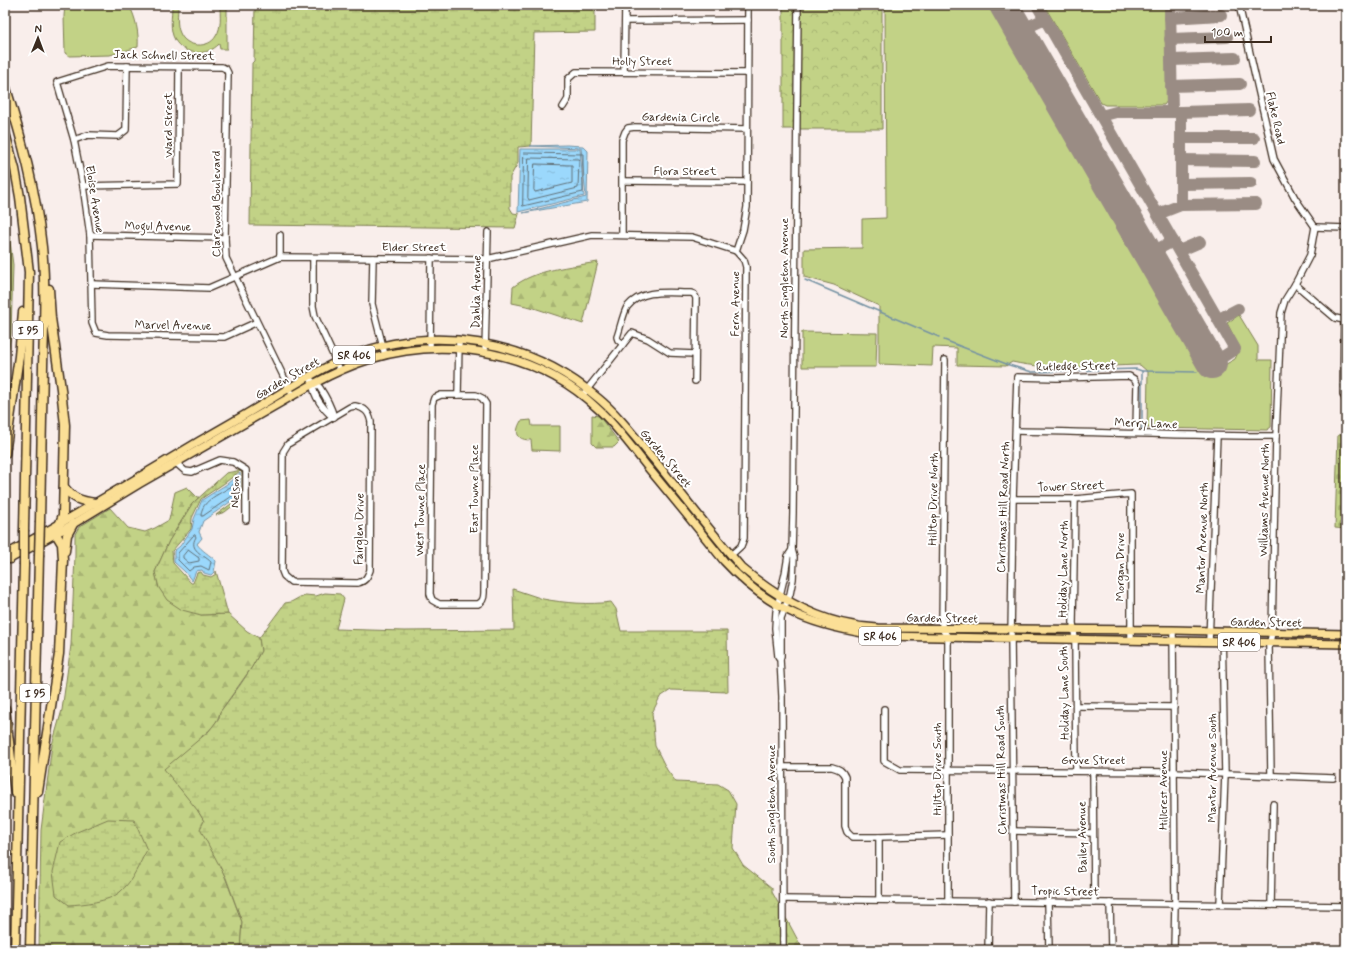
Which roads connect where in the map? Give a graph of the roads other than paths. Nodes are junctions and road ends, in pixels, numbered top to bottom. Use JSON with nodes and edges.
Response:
{"nodes":[{"id":1,"x":625,"y":5,"type":"edge"},
{"id":2,"x":748,"y":5,"type":"edge"},
{"id":3,"x":798,"y":5,"type":"edge"},
{"id":4,"x":1239,"y":5,"type":"edge"},
{"id":5,"x":748,"y":20,"type":"junction"},
{"id":6,"x":625,"y":21,"type":"junction"},
{"id":7,"x":127,"y":66,"type":"junction"},
{"id":8,"x":179,"y":67,"type":"junction"},
{"id":9,"x":226,"y":69,"type":"joint"},
{"id":10,"x":624,"y":72,"type":"junction"},
{"id":11,"x":747,"y":73,"type":"junction"},
{"id":12,"x":57,"y":82,"type":"joint"},
{"id":13,"x":5,"y":85,"type":"edge"},
{"id":14,"x":563,"y":107,"type":"dead end"},
{"id":15,"x":746,"y":129,"type":"junction"},
{"id":16,"x":5,"y":132,"type":"edge"},
{"id":17,"x":74,"y":140,"type":"junction"},
{"id":18,"x":623,"y":182,"type":"junction"},
{"id":19,"x":747,"y":182,"type":"junction"},
{"id":20,"x":83,"y":186,"type":"junction"},
{"id":21,"x":1315,"y":227,"type":"junction"},
{"id":22,"x":1346,"y":228,"type":"edge"},
{"id":23,"x":488,"y":232,"type":"dead end"},
{"id":24,"x":90,"y":235,"type":"junction"},
{"id":25,"x":280,"y":235,"type":"dead end"},
{"id":26,"x":622,"y":235,"type":"junction"},
{"id":27,"x":225,"y":238,"type":"junction"},
{"id":28,"x":736,"y":251,"type":"junction"},
{"id":29,"x":280,"y":257,"type":"junction"},
{"id":30,"x":314,"y":258,"type":"junction"},
{"id":31,"x":372,"y":258,"type":"junction"},
{"id":32,"x":431,"y":258,"type":"junction"},
{"id":33,"x":487,"y":259,"type":"junction"},
{"id":34,"x":43,"y":266,"type":"junction"},
{"id":35,"x":29,"y":272,"type":"junction"},
{"id":36,"x":235,"y":277,"type":"junction"},
{"id":37,"x":92,"y":284,"type":"junction"},
{"id":38,"x":1295,"y":284,"type":"junction"},
{"id":39,"x":1345,"y":320,"type":"edge"},
{"id":40,"x":257,"y":322,"type":"junction"},
{"id":41,"x":92,"y":323,"type":"joint"},
{"id":42,"x":430,"y":340,"type":"junction"},
{"id":43,"x":459,"y":340,"type":"junction"},
{"id":44,"x":485,"y":344,"type":"junction"},
{"id":45,"x":623,"y":344,"type":"junction"},
{"id":46,"x":382,"y":347,"type":"junction"},
{"id":47,"x":458,"y":348,"type":"junction"},
{"id":48,"x":430,"y":349,"type":"junction"},
{"id":49,"x":485,"y":352,"type":"junction"},
{"id":50,"x":695,"y":354,"type":"junction"},
{"id":51,"x":385,"y":355,"type":"junction"},
{"id":52,"x":945,"y":360,"type":"dead end"},
{"id":53,"x":336,"y":363,"type":"junction"},
{"id":54,"x":340,"y":370,"type":"junction"},
{"id":55,"x":309,"y":376,"type":"junction"},
{"id":56,"x":1017,"y":377,"type":"joint"},
{"id":57,"x":695,"y":381,"type":"dead end"},
{"id":58,"x":313,"y":384,"type":"junction"},
{"id":59,"x":289,"y":388,"type":"junction"},
{"id":60,"x":584,"y":393,"type":"junction"},
{"id":61,"x":458,"y":395,"type":"junction"},
{"id":62,"x":293,"y":396,"type":"junction"},
{"id":63,"x":1346,"y":401,"type":"edge"},
{"id":64,"x":334,"y":417,"type":"junction"},
{"id":65,"x":1016,"y":431,"type":"junction"},
{"id":66,"x":1136,"y":433,"type":"junction"},
{"id":67,"x":1216,"y":436,"type":"junction"},
{"id":68,"x":1276,"y":436,"type":"junction"},
{"id":69,"x":5,"y":454,"type":"edge"},
{"id":70,"x":176,"y":463,"type":"junction"},
{"id":71,"x":151,"y":474,"type":"junction"},
{"id":72,"x":659,"y":481,"type":"junction"},
{"id":73,"x":64,"y":487,"type":"junction"},
{"id":74,"x":680,"y":492,"type":"junction"},
{"id":75,"x":1131,"y":494,"type":"joint"},
{"id":76,"x":672,"y":497,"type":"junction"},
{"id":77,"x":1013,"y":499,"type":"junction"},
{"id":78,"x":1075,"y":499,"type":"junction"},
{"id":79,"x":96,"y":502,"type":"junction"},
{"id":80,"x":694,"y":509,"type":"junction"},
{"id":81,"x":246,"y":520,"type":"dead end"},
{"id":82,"x":61,"y":523,"type":"junction"},
{"id":83,"x":74,"y":524,"type":"junction"},
{"id":84,"x":47,"y":531,"type":"junction"},
{"id":85,"x":56,"y":534,"type":"junction"},
{"id":86,"x":792,"y":550,"type":"junction"},
{"id":87,"x":731,"y":555,"type":"junction"},
{"id":88,"x":6,"y":557,"type":"edge"},
{"id":89,"x":63,"y":560,"type":"junction"},
{"id":90,"x":779,"y":596,"type":"junction"},
{"id":91,"x":787,"y":600,"type":"junction"},
{"id":92,"x":478,"y":604,"type":"joint"},
{"id":93,"x":780,"y":607,"type":"junction"},
{"id":94,"x":942,"y":629,"type":"junction"},
{"id":95,"x":1011,"y":629,"type":"junction"},
{"id":96,"x":1074,"y":629,"type":"junction"},
{"id":97,"x":1131,"y":630,"type":"junction"},
{"id":98,"x":1173,"y":630,"type":"junction"},
{"id":99,"x":1210,"y":632,"type":"junction"},
{"id":100,"x":1222,"y":632,"type":"junction"},
{"id":101,"x":1272,"y":633,"type":"junction"},
{"id":102,"x":1313,"y":633,"type":"junction"},
{"id":103,"x":1346,"y":634,"type":"edge"},
{"id":104,"x":948,"y":637,"type":"junction"},
{"id":105,"x":1011,"y":638,"type":"junction"},
{"id":106,"x":1075,"y":639,"type":"junction"},
{"id":107,"x":1131,"y":640,"type":"junction"},
{"id":108,"x":1173,"y":641,"type":"junction"},
{"id":109,"x":1209,"y":641,"type":"junction"},
{"id":110,"x":1222,"y":642,"type":"junction"},
{"id":111,"x":1269,"y":642,"type":"junction"},
{"id":112,"x":1317,"y":644,"type":"junction"},
{"id":113,"x":1346,"y":644,"type":"edge"},
{"id":114,"x":1076,"y":706,"type":"junction"},
{"id":115,"x":1174,"y":707,"type":"junction"},
{"id":116,"x":5,"y":708,"type":"edge"},
{"id":117,"x":884,"y":709,"type":"dead end"},
{"id":118,"x":782,"y":767,"type":"junction"},
{"id":119,"x":948,"y":771,"type":"junction"},
{"id":120,"x":1012,"y":771,"type":"junction"},
{"id":121,"x":1093,"y":771,"type":"junction"},
{"id":122,"x":1076,"y":772,"type":"junction"},
{"id":123,"x":1174,"y":772,"type":"junction"},
{"id":124,"x":1225,"y":774,"type":"junction"},
{"id":125,"x":1271,"y":775,"type":"junction"},
{"id":126,"x":1333,"y":778,"type":"dead end"},
{"id":127,"x":1273,"y":804,"type":"dead end"},
{"id":128,"x":18,"y":811,"type":"junction"},
{"id":129,"x":32,"y":830,"type":"junction"},
{"id":130,"x":1013,"y":831,"type":"junction"},
{"id":131,"x":1093,"y":833,"type":"junction"},
{"id":132,"x":948,"y":835,"type":"junction"},
{"id":133,"x":879,"y":837,"type":"junction"},
{"id":134,"x":783,"y":899,"type":"junction"},
{"id":135,"x":880,"y":899,"type":"junction"},
{"id":136,"x":948,"y":901,"type":"junction"},
{"id":137,"x":989,"y":901,"type":"junction"},
{"id":138,"x":1014,"y":902,"type":"junction"},
{"id":139,"x":1048,"y":902,"type":"junction"},
{"id":140,"x":1094,"y":903,"type":"junction"},
{"id":141,"x":1110,"y":903,"type":"junction"},
{"id":142,"x":1175,"y":904,"type":"junction"},
{"id":143,"x":1220,"y":904,"type":"junction"},
{"id":144,"x":1271,"y":905,"type":"junction"},
{"id":145,"x":1346,"y":906,"type":"edge"},
{"id":146,"x":15,"y":950,"type":"edge"},
{"id":147,"x":30,"y":950,"type":"edge"},
{"id":148,"x":783,"y":950,"type":"edge"},
{"id":149,"x":988,"y":950,"type":"edge"},
{"id":150,"x":1049,"y":950,"type":"edge"},
{"id":151,"x":1111,"y":950,"type":"edge"},
{"id":152,"x":1174,"y":950,"type":"edge"}],
"edges":[{"from":1,"to":6,"type":"street"},
{"from":2,"to":5,"type":"street"},
{"from":3,"to":86,"type":"street","name":"North Singleton Avenue"},
{"from":4,"to":21,"type":"street","name":"Flake Road"},
{"from":5,"to":6,"type":"street"},
{"from":5,"to":11,"type":"street"},
{"from":6,"to":10,"type":"street"},
{"from":7,"to":8,"type":"street","name":"Jack Schnell Street"},
{"from":7,"to":12,"type":"street","name":"Jack Schnell Street"},
{"from":7,"to":17,"type":"street"},
{"from":8,"to":9,"type":"street","name":"Jack Schnell Street"},
{"from":8,"to":20,"type":"street","name":"Ward Street"},
{"from":9,"to":27,"type":"street","name":"Clarewood Boulevard"},
{"from":10,"to":11,"type":"street","name":"Holly Street"},
{"from":10,"to":14,"type":"street","name":"Holly Street"},
{"from":11,"to":15,"type":"street"},
{"from":12,"to":17,"type":"street","name":"Eloise Avenue"},
{"from":13,"to":34,"type":"highway","number":"I 95"},
{"from":15,"to":18,"type":"street","name":"Gardenia Circle"},
{"from":15,"to":19,"type":"street"},
{"from":16,"to":35,"type":"highway","number":"I 95"},
{"from":17,"to":20,"type":"street","name":"Eloise Avenue"},
{"from":18,"to":19,"type":"street","name":"Flora Street"},
{"from":18,"to":26,"type":"street","name":"Gardenia Circle"},
{"from":19,"to":28,"type":"street"},
{"from":20,"to":24,"type":"street","name":"Eloise Avenue"},
{"from":21,"to":22,"type":"street"},
{"from":21,"to":38,"type":"street","name":"Williams Avenue North"},
{"from":23,"to":33,"type":"street","name":"Dahlia Avenue"},
{"from":24,"to":27,"type":"street","name":"Mogul Avenue"},
{"from":24,"to":37,"type":"street","name":"Eloise Avenue"},
{"from":25,"to":29,"type":"street"},
{"from":26,"to":28,"type":"street","name":"Elder Street"},
{"from":26,"to":33,"type":"street","name":"Elder Street"},
{"from":27,"to":36,"type":"street","name":"Clarewood Boulevard"},
{"from":28,"to":87,"type":"street","name":"Fern Avenue"},
{"from":29,"to":30,"type":"street","name":"Elder Street"},
{"from":29,"to":36,"type":"street","name":"Elder Street"},
{"from":30,"to":31,"type":"street","name":"Elder Street"},
{"from":30,"to":53,"type":"street"},
{"from":31,"to":32,"type":"street","name":"Elder Street"},
{"from":31,"to":46,"type":"street"},
{"from":32,"to":33,"type":"street","name":"Elder Street"},
{"from":32,"to":42,"type":"street"},
{"from":33,"to":44,"type":"street","name":"Dahlia Avenue"},
{"from":34,"to":73,"type":"highway"},
{"from":34,"to":129,"type":"highway","number":"I 95","bridge":true},
{"from":35,"to":69,"type":"highway"},
{"from":35,"to":128,"type":"highway","number":"I 95","bridge":true},
{"from":36,"to":37,"type":"street","name":"Elder Street"},
{"from":36,"to":40,"type":"street","name":"Clarewood Boulevard"},
{"from":37,"to":41,"type":"street","name":"Eloise Avenue"},
{"from":38,"to":39,"type":"street"},
{"from":38,"to":68,"type":"street","name":"Williams Avenue North"},
{"from":39,"to":63,"type":"street"},
{"from":40,"to":41,"type":"street","name":"Marvel Avenue"},
{"from":40,"to":59,"type":"street","name":"Clarewood Boulevard"},
{"from":42,"to":43,"type":"main road","name":"Garden Street","number":"SR 406"},
{"from":42,"to":46,"type":"main road","name":"Garden Street","number":"SR 406"},
{"from":42,"to":48,"type":"street"},
{"from":43,"to":44,"type":"main road","name":"Garden Street","number":"SR 406"},
{"from":43,"to":47,"type":"street"},
{"from":44,"to":49,"type":"street","name":"Dahlia Avenue"},
{"from":44,"to":60,"type":"main road","name":"Garden Street","number":"SR 406"},
{"from":45,"to":50,"type":"street"},
{"from":45,"to":50,"type":"street"},
{"from":45,"to":60,"type":"street"},
{"from":46,"to":51,"type":"street"},
{"from":46,"to":53,"type":"main road","name":"Garden Street","number":"SR 406"},
{"from":47,"to":48,"type":"main road","name":"Garden Street","number":"SR 406"},
{"from":47,"to":49,"type":"main road","name":"Garden Street","number":"SR 406"},
{"from":47,"to":61,"type":"street"},
{"from":48,"to":51,"type":"main road","name":"Garden Street","number":"SR 406"},
{"from":49,"to":60,"type":"main road","name":"Garden Street","number":"SR 406"},
{"from":50,"to":57,"type":"street"},
{"from":51,"to":54,"type":"main road","name":"Garden Street","number":"SR 406"},
{"from":52,"to":94,"type":"street","name":"Hilltop Drive North"},
{"from":53,"to":54,"type":"street"},
{"from":53,"to":55,"type":"main road","name":"Garden Street","number":"SR 406"},
{"from":54,"to":58,"type":"main road","name":"Garden Street","number":"SR 406"},
{"from":55,"to":58,"type":"street"},
{"from":55,"to":59,"type":"main road","name":"Garden Street","number":"SR 406"},
{"from":56,"to":65,"type":"street","name":"Christmas Hill Road North"},
{"from":56,"to":66,"type":"street","name":"Rutledge Street"},
{"from":58,"to":62,"type":"main road","name":"Garden Street","number":"SR 406"},
{"from":58,"to":64,"type":"street"},
{"from":59,"to":62,"type":"street","name":"Clarewood Boulevard"},
{"from":59,"to":71,"type":"main road","name":"Garden Street","number":"SR 406"},
{"from":60,"to":72,"type":"main road","name":"Garden Street","number":"SR 406"},
{"from":60,"to":74,"type":"main road","name":"Garden Street","number":"SR 406"},
{"from":61,"to":92,"type":"street","name":"East Towne Place"},
{"from":61,"to":92,"type":"street","name":"West Towne Place"},
{"from":62,"to":70,"type":"main road","name":"Garden Street","number":"SR 406"},
{"from":64,"to":64,"type":"street","name":"Fairglen Drive"},
{"from":65,"to":66,"type":"street","name":"Merry Lane"},
{"from":65,"to":77,"type":"street","name":"Christmas Hill Road North"},
{"from":66,"to":67,"type":"street","name":"Merry Lane"},
{"from":67,"to":68,"type":"street","name":"Merry Lane"},
{"from":67,"to":99,"type":"street","name":"Mantor Avenue North"},
{"from":68,"to":101,"type":"street","name":"Williams Avenue North"},
{"from":70,"to":71,"type":"main road","name":"Garden Street","number":"SR 406"},
{"from":70,"to":81,"type":"street","name":"Nelson"},
{"from":71,"to":79,"type":"main road","name":"Garden Street","number":"SR 406"},
{"from":71,"to":83,"type":"main road","name":"Garden Street","number":"SR 406"},
{"from":72,"to":74,"type":"main road"},
{"from":72,"to":76,"type":"main road","name":"Garden Street","number":"SR 406"},
{"from":73,"to":79,"type":"highway"},
{"from":73,"to":82,"type":"highway"},
{"from":74,"to":80,"type":"main road","name":"Garden Street","number":"SR 406"},
{"from":75,"to":78,"type":"street","name":"Tower Street"},
{"from":75,"to":97,"type":"street","name":"Morgan Drive"},
{"from":76,"to":80,"type":"main road"},
{"from":76,"to":93,"type":"main road","name":"Garden Street","number":"SR 406"},
{"from":77,"to":78,"type":"street","name":"Tower Street"},
{"from":77,"to":95,"type":"street","name":"Christmas Hill Road North"},
{"from":78,"to":96,"type":"street","name":"Holiday Lane North"},
{"from":79,"to":82,"type":"main road","name":"Garden Street","number":"SR 406"},
{"from":80,"to":87,"type":"main road","name":"Garden Street","number":"SR 406"},
{"from":82,"to":84,"type":"main road","name":"Garden Street","number":"SR 406"},
{"from":82,"to":85,"type":"highway"},
{"from":83,"to":85,"type":"main road","name":"Garden Street","number":"SR 406"},
{"from":83,"to":89,"type":"highway"},
{"from":84,"to":85,"type":"highway"},
{"from":84,"to":88,"type":"main road","name":"Garden Street","number":"SR 406"},
{"from":85,"to":88,"type":"main road","name":"Garden Street","number":"SR 406"},
{"from":85,"to":89,"type":"highway"},
{"from":86,"to":90,"type":"street","name":"North Singleton Avenue"},
{"from":86,"to":91,"type":"street","name":"North Singleton Avenue"},
{"from":87,"to":90,"type":"main road","name":"Garden Street","number":"SR 406"},
{"from":89,"to":129,"type":"highway"},
{"from":90,"to":91,"type":"main road","name":"Garden Street","number":"SR 406"},
{"from":90,"to":93,"type":"street","name":"North Singleton Avenue"},
{"from":91,"to":93,"type":"street","name":"South Singleton Avenue"},
{"from":91,"to":94,"type":"main road","name":"Garden Street","number":"SR 406"},
{"from":93,"to":104,"type":"main road","name":"Garden Street","number":"SR 406"},
{"from":93,"to":118,"type":"street","name":"South Singleton Avenue"},
{"from":94,"to":95,"type":"main road","name":"Garden Street","number":"SR 406"},
{"from":94,"to":104,"type":"street"},
{"from":95,"to":96,"type":"main road","name":"Garden Street","number":"SR 406"},
{"from":95,"to":105,"type":"street","name":"Christmas Hill Road North"},
{"from":96,"to":97,"type":"main road","name":"Garden Street","number":"SR 406"},
{"from":96,"to":106,"type":"street","name":"Holiday Lane North"},
{"from":97,"to":98,"type":"main road","name":"Garden Street","number":"SR 406"},
{"from":97,"to":107,"type":"street","name":"Morgan Drive"},
{"from":98,"to":99,"type":"main road","name":"Garden Street","number":"SR 406"},
{"from":98,"to":108,"type":"street","name":"Hillcrest Avenue"},
{"from":99,"to":100,"type":"main road","name":"Garden Street","number":"SR 406"},
{"from":99,"to":109,"type":"street","name":"Mantor Avenue North"},
{"from":100,"to":101,"type":"main road","name":"Garden Street","number":"SR 406"},
{"from":100,"to":110,"type":"street","name":"Mantor Avenue South"},
{"from":101,"to":102,"type":"main road","name":"Garden Street","number":"SR 406"},
{"from":101,"to":111,"type":"street","name":"Williams Avenue North"},
{"from":102,"to":103,"type":"main road","name":"Garden Street","number":"SR 406"},
{"from":102,"to":112,"type":"main road"},
{"from":104,"to":105,"type":"main road","name":"Garden Street","number":"SR 406"},
{"from":104,"to":119,"type":"street","name":"Hilltop Drive South"},
{"from":105,"to":106,"type":"main road","name":"Garden Street","number":"SR 406"},
{"from":105,"to":120,"type":"street","name":"Christmas Hill Road South"},
{"from":106,"to":107,"type":"main road","name":"Garden Street","number":"SR 406"},
{"from":106,"to":114,"type":"street","name":"Holiday Lane South"},
{"from":107,"to":108,"type":"main road","name":"Garden Street","number":"SR 406"},
{"from":108,"to":109,"type":"main road","name":"Garden Street","number":"SR 406"},
{"from":108,"to":115,"type":"street","name":"Hillcrest Avenue"},
{"from":109,"to":110,"type":"main road","name":"Garden Street","number":"SR 406"},
{"from":110,"to":111,"type":"main road","name":"Garden Street","number":"SR 406"},
{"from":110,"to":124,"type":"street","name":"Mantor Avenue South"},
{"from":111,"to":112,"type":"main road","name":"Garden Street","number":"SR 406"},
{"from":111,"to":125,"type":"street","name":"Williams Avenue North"},
{"from":112,"to":113,"type":"main road","name":"Garden Street","number":"SR 406"},
{"from":114,"to":115,"type":"street"},
{"from":114,"to":122,"type":"street","name":"Holiday Lane South"},
{"from":115,"to":123,"type":"street","name":"Hillcrest Avenue"},
{"from":116,"to":128,"type":"highway"},
{"from":117,"to":119,"type":"street","name":"Grove Street"},
{"from":118,"to":133,"type":"street"},
{"from":118,"to":134,"type":"street","name":"South Singleton Avenue"},
{"from":119,"to":120,"type":"street","name":"Grove Street"},
{"from":119,"to":132,"type":"street","name":"Hilltop Drive South"},
{"from":120,"to":122,"type":"street","name":"Grove Street"},
{"from":120,"to":130,"type":"street","name":"Christmas Hill Road South"},
{"from":121,"to":122,"type":"street","name":"Grove Street"},
{"from":121,"to":123,"type":"street","name":"Grove Street"},
{"from":121,"to":131,"type":"street","name":"Bailey Avenue"},
{"from":123,"to":124,"type":"street","name":"Grove Street"},
{"from":123,"to":142,"type":"street","name":"Hillcrest Avenue"},
{"from":124,"to":125,"type":"street","name":"Grove Street"},
{"from":124,"to":143,"type":"street","name":"Mantor Avenue South"},
{"from":125,"to":126,"type":"street","name":"Grove Street"},
{"from":127,"to":144,"type":"street"},
{"from":128,"to":146,"type":"highway","number":"I 95"},
{"from":129,"to":147,"type":"highway","number":"I 95"},
{"from":130,"to":131,"type":"street"},
{"from":130,"to":138,"type":"street","name":"Christmas Hill Road South"},
{"from":131,"to":140,"type":"street","name":"Bailey Avenue"},
{"from":132,"to":133,"type":"street"},
{"from":132,"to":136,"type":"street","name":"Hilltop Drive South"},
{"from":133,"to":135,"type":"street"},
{"from":134,"to":135,"type":"street","name":"Tropic Street"},
{"from":134,"to":148,"type":"street","name":"South Singleton Avenue"},
{"from":135,"to":136,"type":"street","name":"Tropic Street"},
{"from":136,"to":137,"type":"street","name":"Tropic Street"},
{"from":137,"to":138,"type":"street","name":"Tropic Street"},
{"from":137,"to":149,"type":"street"},
{"from":138,"to":139,"type":"street","name":"Tropic Street"},
{"from":139,"to":140,"type":"street","name":"Tropic Street"},
{"from":139,"to":150,"type":"street"},
{"from":140,"to":141,"type":"street","name":"Tropic Street"},
{"from":141,"to":142,"type":"street","name":"Tropic Street"},
{"from":141,"to":151,"type":"street"},
{"from":142,"to":143,"type":"street","name":"Tropic Street"},
{"from":142,"to":152,"type":"street","name":"Hillcrest Avenue"},
{"from":143,"to":144,"type":"street","name":"Tropic Street"},
{"from":144,"to":145,"type":"street","name":"Tropic Street"}]}
